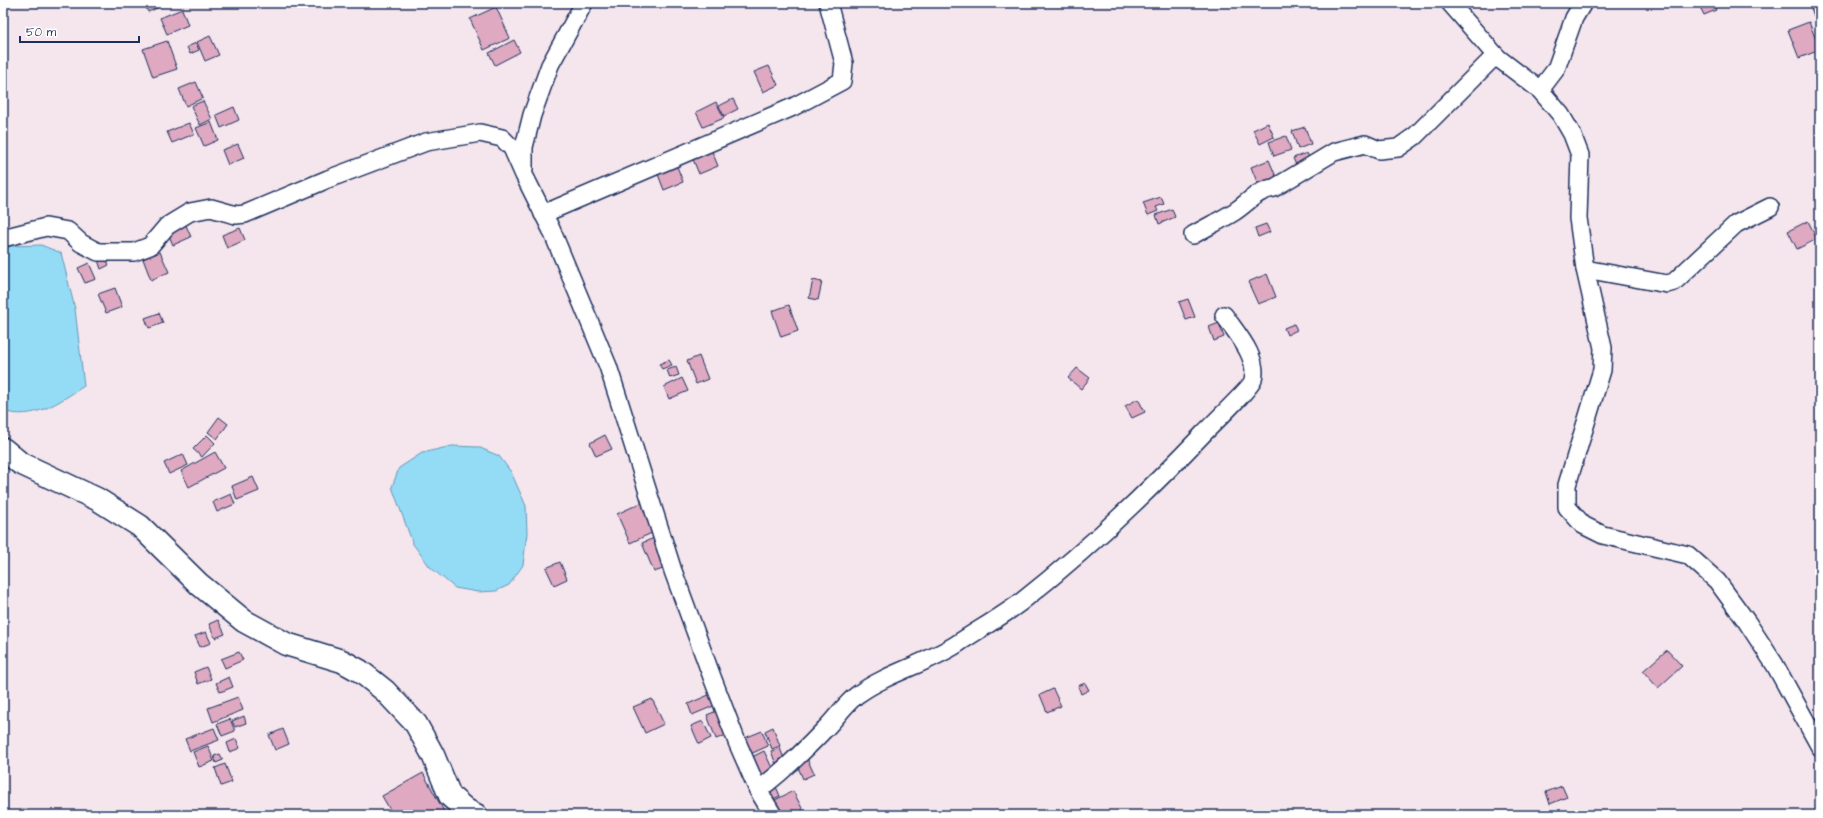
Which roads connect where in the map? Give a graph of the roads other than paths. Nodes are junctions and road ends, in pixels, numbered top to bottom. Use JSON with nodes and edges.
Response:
{"nodes":[{"id":1,"x":584,"y":3,"type":"edge"},
{"id":2,"x":828,"y":3,"type":"edge"},
{"id":3,"x":1450,"y":3,"type":"edge"},
{"id":4,"x":1583,"y":3,"type":"edge"},
{"id":5,"x":1498,"y":58,"type":"junction"},
{"id":6,"x":1540,"y":90,"type":"junction"},
{"id":7,"x":524,"y":175,"type":"junction"},
{"id":8,"x":1770,"y":207,"type":"dead end"},
{"id":9,"x":543,"y":214,"type":"junction"},
{"id":10,"x":1193,"y":235,"type":"dead end"},
{"id":11,"x":3,"y":238,"type":"edge"},
{"id":12,"x":1585,"y":269,"type":"junction"},
{"id":13,"x":1224,"y":315,"type":"dead end"},
{"id":14,"x":3,"y":450,"type":"edge"},
{"id":15,"x":1820,"y":747,"type":"edge"},
{"id":16,"x":758,"y":790,"type":"junction"},
{"id":17,"x":476,"y":815,"type":"edge"},
{"id":18,"x":773,"y":815,"type":"edge"}],
"edges":[{"from":1,"to":7,"type":"street"},
{"from":2,"to":9,"type":"street"},
{"from":3,"to":5,"type":"street"},
{"from":4,"to":6,"type":"street"},
{"from":5,"to":6,"type":"street"},
{"from":5,"to":10,"type":"street"},
{"from":6,"to":12,"type":"street"},
{"from":7,"to":9,"type":"street"},
{"from":7,"to":11,"type":"street"},
{"from":8,"to":12,"type":"street"},
{"from":9,"to":16,"type":"street"},
{"from":12,"to":15,"type":"street"},
{"from":13,"to":16,"type":"street"},
{"from":14,"to":17,"type":"street"},
{"from":16,"to":18,"type":"street"}]}
